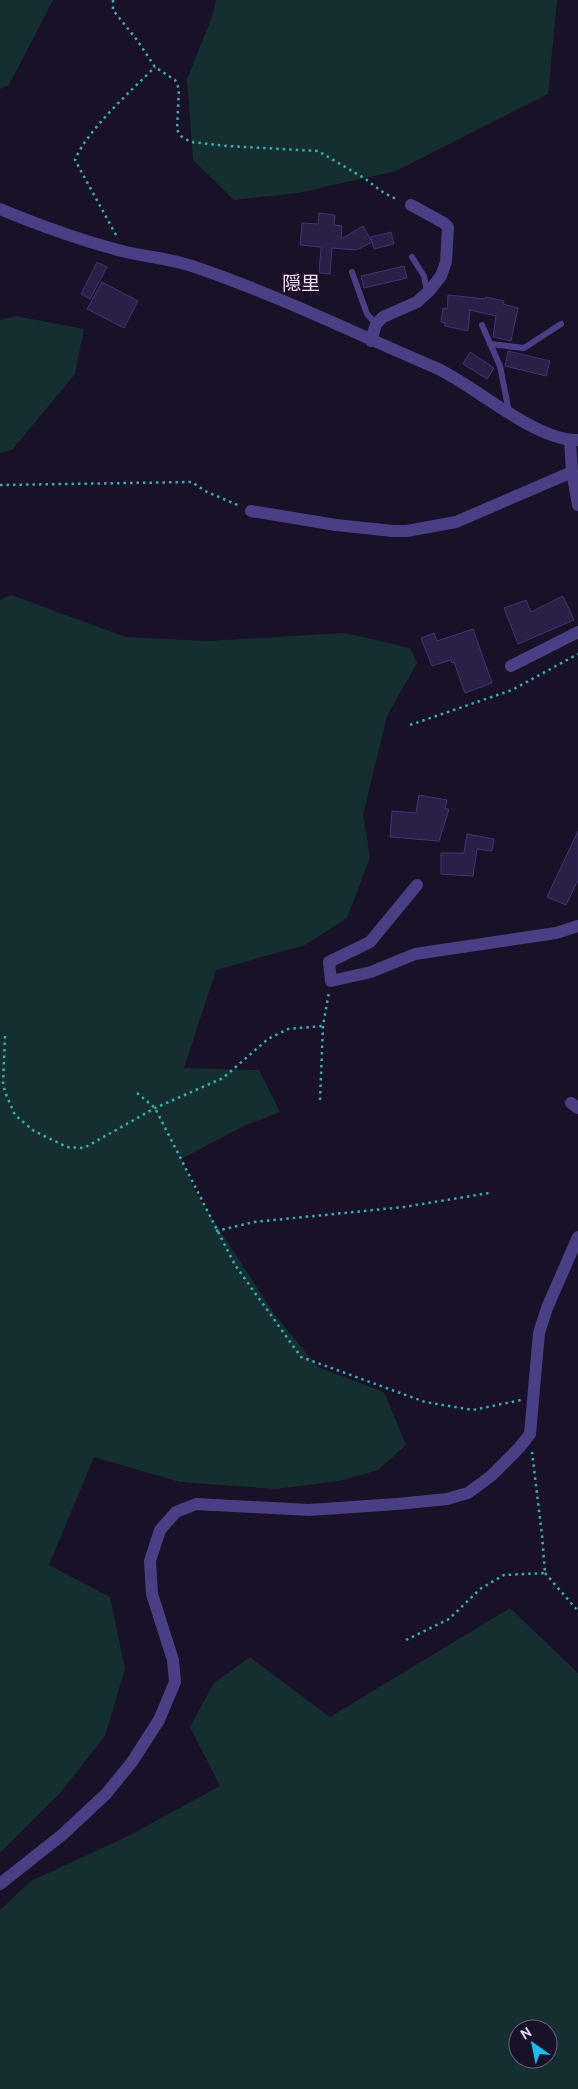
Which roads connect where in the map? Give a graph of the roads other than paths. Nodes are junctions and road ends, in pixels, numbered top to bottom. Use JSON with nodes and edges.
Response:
{"nodes":[{"id":1,"x":411,"y":205,"type":"road end"},
{"id":2,"x":0,"y":209,"type":"edge"},
{"id":3,"x":412,"y":257,"type":"dead end"},
{"id":4,"x":352,"y":272,"type":"dead end"},
{"id":5,"x":428,"y":293,"type":"junction"},
{"id":6,"x":376,"y":324,"type":"junction"},
{"id":7,"x":561,"y":324,"type":"dead end"},
{"id":8,"x":482,"y":325,"type":"dead end"},
{"id":9,"x":371,"y":341,"type":"junction"},
{"id":10,"x":490,"y":344,"type":"junction"},
{"id":11,"x":509,"y":412,"type":"junction"},
{"id":12,"x":574,"y":440,"type":"edge"},
{"id":13,"x":572,"y":472,"type":"junction"},
{"id":14,"x":578,"y":506,"type":"edge"},
{"id":15,"x":251,"y":511,"type":"road end"},
{"id":16,"x":578,"y":632,"type":"edge"},
{"id":17,"x":511,"y":666,"type":"dead end"},
{"id":18,"x":417,"y":885,"type":"dead end"},
{"id":19,"x":578,"y":926,"type":"edge"},
{"id":20,"x":578,"y":1237,"type":"edge"},
{"id":21,"x":0,"y":1884,"type":"edge"}],
"edges":[{"from":1,"to":5,"type":"street"},
{"from":2,"to":9,"type":"street"},
{"from":3,"to":5,"type":"lane"},
{"from":4,"to":6,"type":"lane"},
{"from":5,"to":6,"type":"street"},
{"from":6,"to":9,"type":"street"},
{"from":7,"to":10,"type":"lane"},
{"from":8,"to":10,"type":"lane"},
{"from":9,"to":11,"type":"street"},
{"from":10,"to":11,"type":"lane"},
{"from":11,"to":12,"type":"street"},
{"from":12,"to":13,"type":"street"},
{"from":13,"to":14,"type":"street"},
{"from":13,"to":15,"type":"street"},
{"from":16,"to":17,"type":"street"},
{"from":18,"to":19,"type":"street"},
{"from":20,"to":21,"type":"street"}]}
